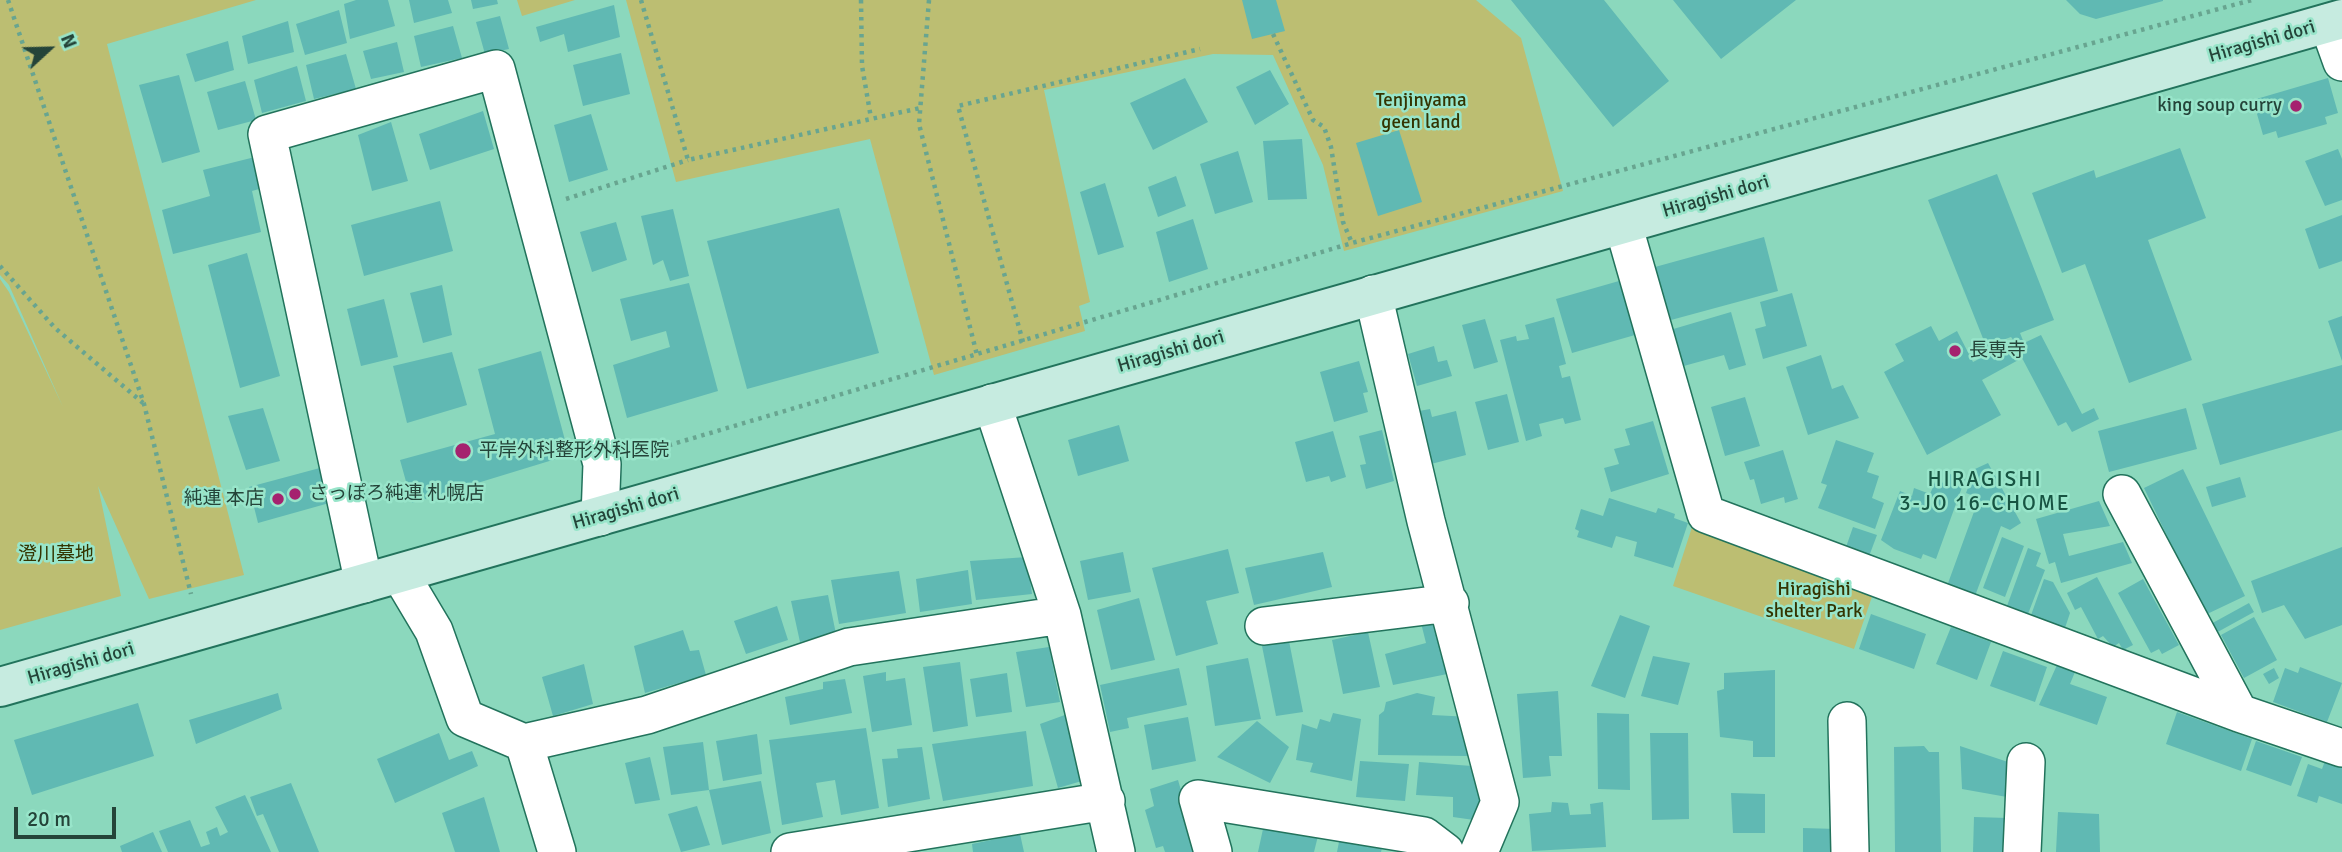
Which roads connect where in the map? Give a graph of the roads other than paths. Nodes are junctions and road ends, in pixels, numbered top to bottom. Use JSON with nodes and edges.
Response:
{"nodes":[{"id":1,"x":2335,"y":21,"type":"edge"},
{"id":2,"x":2342,"y":62,"type":"edge"},
{"id":3,"x":1623,"y":224,"type":"junction"},
{"id":4,"x":1373,"y":294,"type":"junction"},
{"id":5,"x":992,"y":403,"type":"junction"},
{"id":6,"x":2122,"y":494,"type":"dead end"},
{"id":7,"x":600,"y":517,"type":"junction"},
{"id":8,"x":400,"y":574,"type":"junction"},
{"id":9,"x":364,"y":584,"type":"junction"},
{"id":10,"x":1450,"y":603,"type":"junction"},
{"id":11,"x":1062,"y":615,"type":"junction"},
{"id":12,"x":1264,"y":626,"type":"dead end"},
{"id":13,"x":0,"y":687,"type":"edge"},
{"id":14,"x":2239,"y":713,"type":"junction"},
{"id":15,"x":1847,"y":721,"type":"dead end"},
{"id":16,"x":524,"y":743,"type":"junction"},
{"id":17,"x":2342,"y":748,"type":"edge"},
{"id":18,"x":2026,"y":762,"type":"dead end"},
{"id":19,"x":1106,"y":802,"type":"junction"},
{"id":20,"x":556,"y":852,"type":"edge"},
{"id":21,"x":790,"y":852,"type":"edge"},
{"id":22,"x":1116,"y":852,"type":"edge"},
{"id":23,"x":1213,"y":852,"type":"edge"},
{"id":24,"x":1445,"y":852,"type":"edge"},
{"id":25,"x":1479,"y":852,"type":"edge"},
{"id":26,"x":1850,"y":852,"type":"edge"},
{"id":27,"x":2022,"y":852,"type":"edge"}],
"edges":[{"from":1,"to":2,"type":"street"},
{"from":1,"to":3,"type":"street","name":"Hiragishi dori"},
{"from":3,"to":4,"type":"street","name":"Hiragishi dori"},
{"from":3,"to":14,"type":"street"},
{"from":4,"to":5,"type":"street","name":"Hiragishi dori"},
{"from":4,"to":10,"type":"street"},
{"from":5,"to":7,"type":"street","name":"Hiragishi dori"},
{"from":5,"to":11,"type":"street"},
{"from":6,"to":14,"type":"street"},
{"from":7,"to":8,"type":"street","name":"Hiragishi dori"},
{"from":7,"to":9,"type":"street"},
{"from":8,"to":9,"type":"street","name":"Hiragishi dori"},
{"from":8,"to":16,"type":"street"},
{"from":9,"to":13,"type":"street","name":"Hiragishi dori"},
{"from":10,"to":12,"type":"street"},
{"from":10,"to":25,"type":"street"},
{"from":11,"to":16,"type":"street"},
{"from":11,"to":19,"type":"street"},
{"from":14,"to":17,"type":"street"},
{"from":15,"to":26,"type":"street"},
{"from":16,"to":20,"type":"street"},
{"from":18,"to":27,"type":"street"},
{"from":19,"to":21,"type":"street"},
{"from":19,"to":22,"type":"street"},
{"from":23,"to":24,"type":"street"}]}
